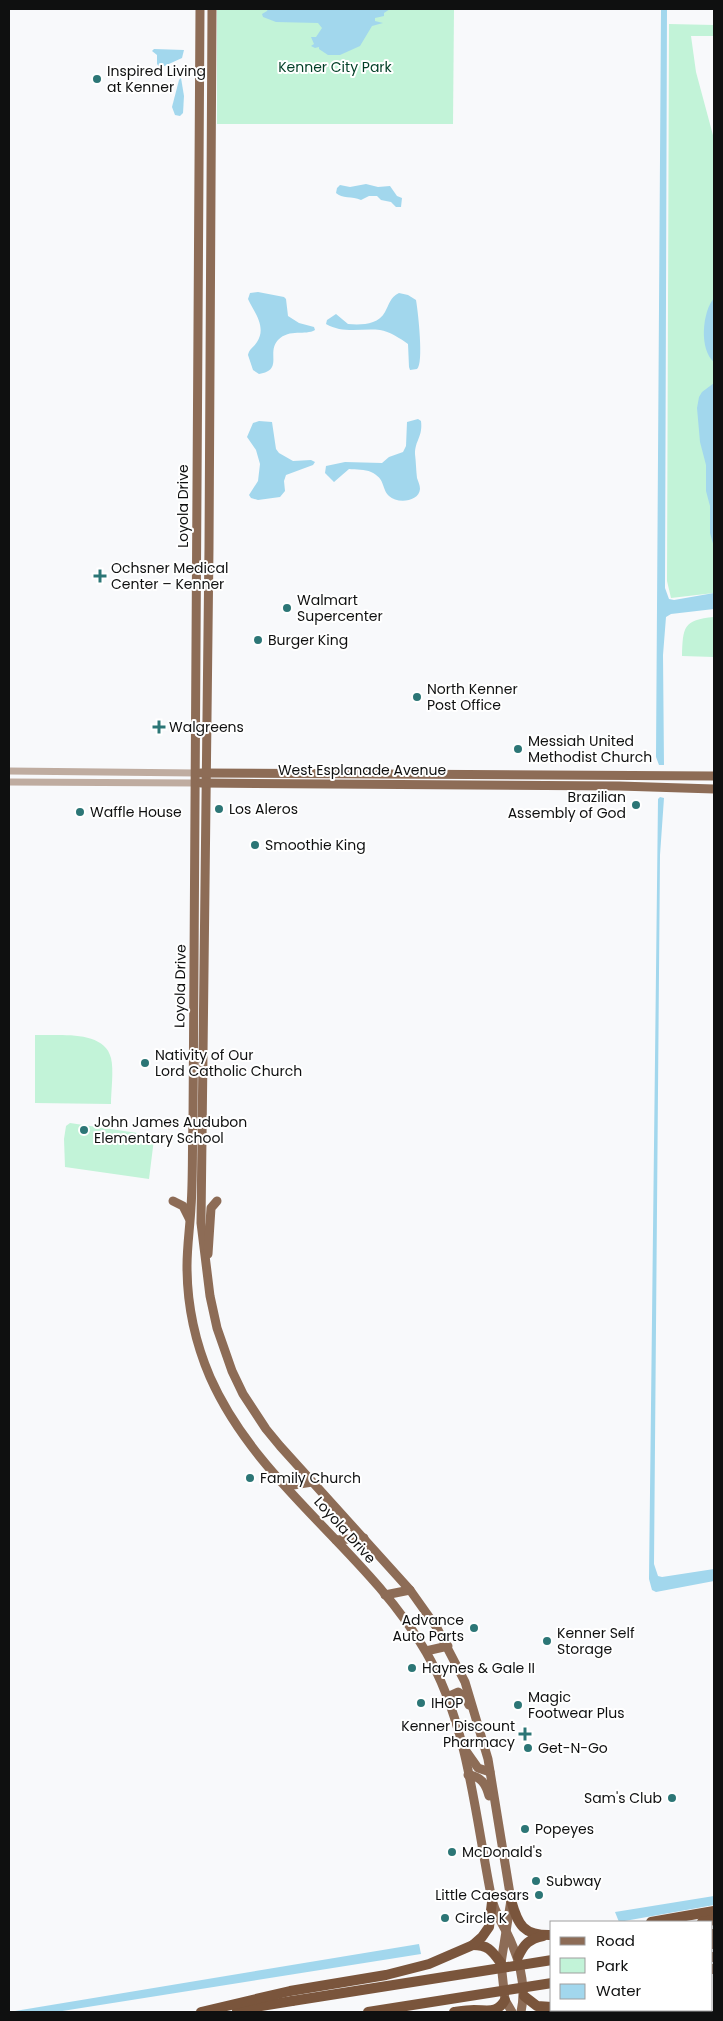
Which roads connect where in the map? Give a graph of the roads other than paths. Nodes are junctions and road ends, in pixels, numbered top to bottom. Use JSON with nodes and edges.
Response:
{"nodes":[{"id":1,"x":200,"y":9,"type":"edge"},
{"id":2,"x":212,"y":9,"type":"edge"},
{"id":3,"x":200,"y":66,"type":"junction"},
{"id":4,"x":212,"y":67,"type":"junction"},
{"id":5,"x":199,"y":146,"type":"junction"},
{"id":6,"x":212,"y":146,"type":"junction"},
{"id":7,"x":198,"y":244,"type":"junction"},
{"id":8,"x":211,"y":244,"type":"junction"},
{"id":9,"x":198,"y":279,"type":"junction"},
{"id":10,"x":211,"y":279,"type":"junction"},
{"id":11,"x":198,"y":372,"type":"junction"},
{"id":12,"x":210,"y":372,"type":"junction"},
{"id":13,"x":196,"y":547,"type":"junction"},
{"id":14,"x":209,"y":548,"type":"junction"},
{"id":15,"x":9,"y":771,"type":"edge"},
{"id":16,"x":196,"y":772,"type":"junction"},
{"id":17,"x":206,"y":773,"type":"junction"},
{"id":18,"x":281,"y":773,"type":"junction"},
{"id":19,"x":334,"y":773,"type":"junction"},
{"id":20,"x":387,"y":773,"type":"junction"},
{"id":21,"x":443,"y":773,"type":"junction"},
{"id":22,"x":714,"y":776,"type":"edge"},
{"id":23,"x":9,"y":782,"type":"edge"},
{"id":24,"x":206,"y":782,"type":"junction"},
{"id":25,"x":195,"y":783,"type":"junction"},
{"id":26,"x":281,"y":784,"type":"junction"},
{"id":27,"x":334,"y":784,"type":"junction"},
{"id":28,"x":387,"y":784,"type":"junction"},
{"id":29,"x":443,"y":784,"type":"junction"},
{"id":30,"x":714,"y":789,"type":"edge"},
{"id":31,"x":195,"y":805,"type":"junction"},
{"id":32,"x":206,"y":805,"type":"junction"},
{"id":33,"x":173,"y":1201,"type":"dead end"},
{"id":34,"x":217,"y":1201,"type":"dead end"},
{"id":35,"x":190,"y":1225,"type":"junction"},
{"id":36,"x":207,"y":1265,"type":"junction"},
{"id":37,"x":312,"y":1482,"type":"junction"},
{"id":38,"x":287,"y":1486,"type":"junction"},
{"id":39,"x":364,"y":1538,"type":"junction"},
{"id":40,"x":336,"y":1540,"type":"junction"},
{"id":41,"x":410,"y":1590,"type":"junction"},
{"id":42,"x":385,"y":1595,"type":"junction"},
{"id":43,"x":448,"y":1646,"type":"junction"},
{"id":44,"x":426,"y":1651,"type":"junction"},
{"id":45,"x":447,"y":1697,"type":"junction"},
{"id":46,"x":477,"y":1720,"type":"junction"},
{"id":47,"x":463,"y":1747,"type":"junction"},
{"id":48,"x":490,"y":1772,"type":"junction"},
{"id":49,"x":468,"y":1775,"type":"junction"},
{"id":50,"x":495,"y":1806,"type":"junction"},
{"id":51,"x":511,"y":1900,"type":"junction"},
{"id":52,"x":492,"y":1902,"type":"junction"},
{"id":53,"x":714,"y":1911,"type":"edge"},
{"id":54,"x":657,"y":1921,"type":"edge"},
{"id":55,"x":506,"y":1931,"type":"junction"},
{"id":56,"x":548,"y":1936,"type":"edge"},
{"id":57,"x":473,"y":1945,"type":"junction"},
{"id":58,"x":518,"y":1957,"type":"junction"},
{"id":59,"x":550,"y":1960,"type":"edge"},
{"id":60,"x":501,"y":1963,"type":"junction"},
{"id":61,"x":550,"y":1983,"type":"edge"},
{"id":62,"x":524,"y":1996,"type":"junction"},
{"id":63,"x":505,"y":2000,"type":"junction"},
{"id":64,"x":549,"y":2010,"type":"edge"},
{"id":65,"x":472,"y":2011,"type":"edge"},
{"id":66,"x":201,"y":2012,"type":"edge"},
{"id":67,"x":219,"y":2012,"type":"edge"},
{"id":68,"x":368,"y":2012,"type":"edge"},
{"id":69,"x":454,"y":2012,"type":"edge"},
{"id":70,"x":512,"y":2012,"type":"edge"},
{"id":71,"x":521,"y":2012,"type":"edge"}],
"edges":[{"from":1,"to":3,"type":"main road","name":"Loyola Drive"},
{"from":2,"to":4,"type":"main road","name":"Loyola Drive"},
{"from":3,"to":4,"type":"main road"},
{"from":3,"to":5,"type":"main road","name":"Loyola Drive"},
{"from":4,"to":6,"type":"main road","name":"Loyola Drive"},
{"from":5,"to":6,"type":"main road"},
{"from":5,"to":7,"type":"main road","name":"Loyola Drive"},
{"from":6,"to":8,"type":"main road","name":"Loyola Drive"},
{"from":7,"to":8,"type":"main road"},
{"from":7,"to":9,"type":"main road","name":"Loyola Drive"},
{"from":8,"to":10,"type":"main road","name":"Loyola Drive"},
{"from":9,"to":10,"type":"main road"},
{"from":9,"to":11,"type":"main road","name":"Loyola Drive"},
{"from":10,"to":12,"type":"main road","name":"Loyola Drive"},
{"from":11,"to":12,"type":"main road"},
{"from":11,"to":13,"type":"main road","name":"Loyola Drive"},
{"from":12,"to":14,"type":"main road","name":"Loyola Drive"},
{"from":13,"to":14,"type":"main road"},
{"from":13,"to":16,"type":"main road","name":"Loyola Drive"},
{"from":14,"to":17,"type":"main road","name":"Loyola Drive"},
{"from":15,"to":16,"type":"street","name":"West Esplanade Avenue"},
{"from":16,"to":17,"type":"main road","name":"West Esplanade Avenue"},
{"from":16,"to":25,"type":"main road","name":"Loyola Drive"},
{"from":17,"to":18,"type":"main road","name":"West Esplanade Avenue"},
{"from":17,"to":24,"type":"main road","name":"Loyola Drive"},
{"from":18,"to":19,"type":"main road","name":"West Esplanade Avenue"},
{"from":18,"to":26,"type":"main road"},
{"from":19,"to":20,"type":"main road","name":"West Esplanade Avenue"},
{"from":19,"to":27,"type":"main road"},
{"from":20,"to":21,"type":"main road","name":"West Esplanade Avenue"},
{"from":20,"to":28,"type":"main road"},
{"from":21,"to":22,"type":"main road","name":"West Esplanade Avenue"},
{"from":21,"to":29,"type":"main road"},
{"from":23,"to":25,"type":"street","name":"West Esplanade Avenue"},
{"from":24,"to":25,"type":"main road","name":"West Esplanade Avenue"},
{"from":24,"to":26,"type":"main road","name":"West Esplanade Avenue"},
{"from":24,"to":32,"type":"main road","name":"Loyola Drive"},
{"from":25,"to":31,"type":"main road","name":"Loyola Drive"},
{"from":26,"to":27,"type":"main road","name":"West Esplanade Avenue"},
{"from":27,"to":28,"type":"main road","name":"West Esplanade Avenue"},
{"from":28,"to":29,"type":"main road","name":"West Esplanade Avenue"},
{"from":29,"to":30,"type":"main road","name":"West Esplanade Avenue"},
{"from":31,"to":32,"type":"main road"},
{"from":31,"to":35,"type":"main road","name":"Loyola Drive"},
{"from":32,"to":36,"type":"main road","name":"Loyola Drive"},
{"from":33,"to":35,"type":"main road"},
{"from":34,"to":36,"type":"main road"},
{"from":35,"to":38,"type":"main road","name":"Loyola Drive"},
{"from":36,"to":37,"type":"main road","name":"Loyola Drive"},
{"from":37,"to":38,"type":"main road"},
{"from":37,"to":39,"type":"main road","name":"Loyola Drive"},
{"from":38,"to":40,"type":"main road","name":"Loyola Drive"},
{"from":39,"to":40,"type":"main road"},
{"from":39,"to":41,"type":"main road","name":"Loyola Drive"},
{"from":40,"to":42,"type":"main road","name":"Loyola Drive"},
{"from":41,"to":42,"type":"main road"},
{"from":41,"to":43,"type":"main road","name":"Loyola Drive"},
{"from":42,"to":44,"type":"main road","name":"Loyola Drive"},
{"from":43,"to":44,"type":"main road"},
{"from":43,"to":46,"type":"main road","name":"Loyola Drive"},
{"from":44,"to":45,"type":"main road","name":"Loyola Drive"},
{"from":45,"to":46,"type":"main road"},
{"from":45,"to":47,"type":"main road","name":"Loyola Drive"},
{"from":46,"to":48,"type":"main road","name":"Loyola Drive"},
{"from":47,"to":48,"type":"main road"},
{"from":47,"to":49,"type":"main road","name":"Loyola Drive"},
{"from":48,"to":50,"type":"main road","name":"Loyola Drive"},
{"from":49,"to":50,"type":"main road"},
{"from":49,"to":52,"type":"main road","name":"Loyola Drive"},
{"from":50,"to":51,"type":"main road","name":"Loyola Drive"},
{"from":51,"to":55,"type":"main road","name":"Loyola Drive"},
{"from":51,"to":56,"type":"highway"},
{"from":52,"to":55,"type":"main road","name":"Loyola Drive"},
{"from":52,"to":57,"type":"highway"},
{"from":53,"to":54,"type":"highway"},
{"from":55,"to":58,"type":"main road","name":"Loyola Drive"},
{"from":55,"to":60,"type":"main road","name":"Loyola Drive"},
{"from":56,"to":58,"type":"highway"},
{"from":57,"to":60,"type":"highway"},
{"from":57,"to":66,"type":"highway"},
{"from":58,"to":62,"type":"main road","name":"Loyola Drive"},
{"from":59,"to":67,"type":"highway","bridge":true},
{"from":60,"to":63,"type":"main road","name":"Loyola Drive"},
{"from":61,"to":68,"type":"highway","bridge":true},
{"from":62,"to":64,"type":"highway"},
{"from":62,"to":71,"type":"main road","name":"Loyola Drive"},
{"from":63,"to":65,"type":"highway"},
{"from":63,"to":70,"type":"main road","name":"Loyola Drive"},
{"from":65,"to":69,"type":"highway"}]}
